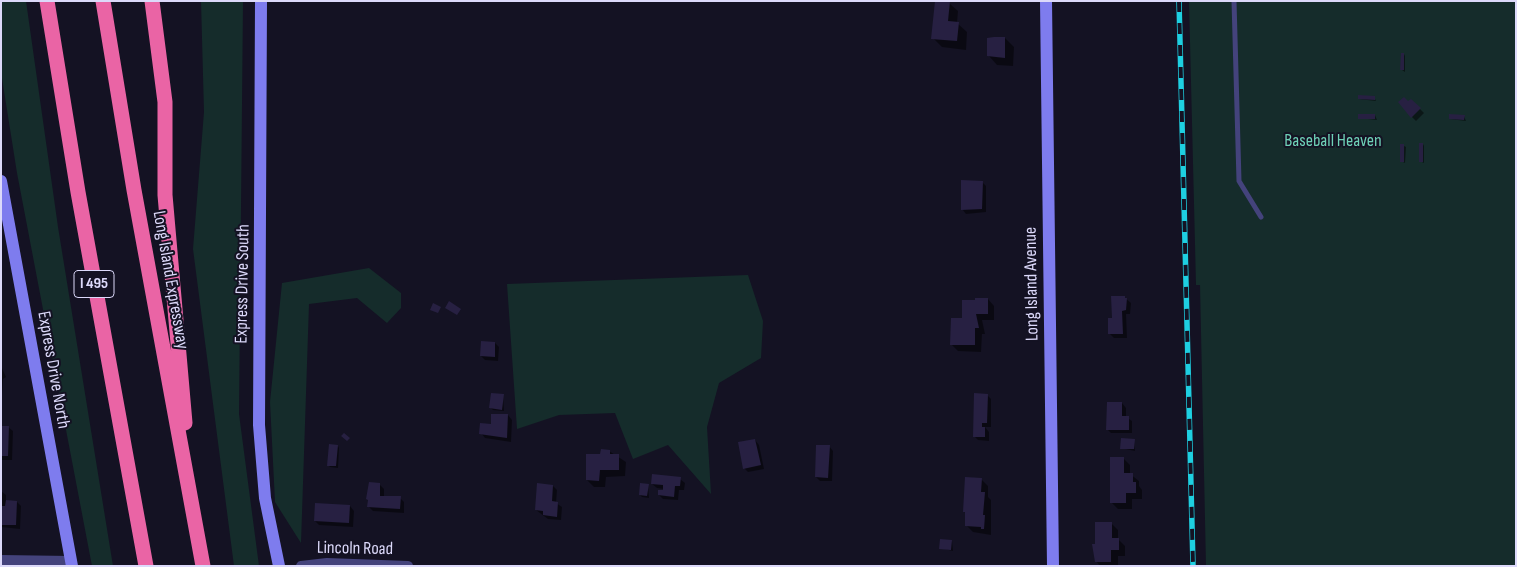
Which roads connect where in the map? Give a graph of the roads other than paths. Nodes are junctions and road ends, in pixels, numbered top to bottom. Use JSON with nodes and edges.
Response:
{"nodes":[{"id":1,"x":46,"y":1,"type":"edge"},
{"id":2,"x":103,"y":1,"type":"edge"},
{"id":3,"x":152,"y":1,"type":"edge"},
{"id":4,"x":261,"y":1,"type":"edge"},
{"id":5,"x":1046,"y":1,"type":"edge"},
{"id":6,"x":1234,"y":1,"type":"edge"},
{"id":7,"x":1,"y":181,"type":"edge"},
{"id":8,"x":1261,"y":217,"type":"dead end"},
{"id":9,"x":188,"y":481,"type":"junction"},
{"id":10,"x":1,"y":560,"type":"edge"},
{"id":11,"x":72,"y":564,"type":"edge"},
{"id":12,"x":146,"y":566,"type":"edge"},
{"id":13,"x":204,"y":566,"type":"edge"},
{"id":14,"x":279,"y":566,"type":"edge"},
{"id":15,"x":301,"y":566,"type":"edge"},
{"id":16,"x":408,"y":566,"type":"edge"},
{"id":17,"x":1053,"y":566,"type":"edge"}],
"edges":[{"from":1,"to":12,"type":"highway","number":"I 495"},
{"from":2,"to":9,"type":"highway","name":"Long Island Expressway"},
{"from":3,"to":9,"type":"highway"},
{"from":4,"to":14,"type":"main road","name":"Express Drive South"},
{"from":5,"to":17,"type":"main road","name":"Long Island Avenue"},
{"from":6,"to":8,"type":"lane"},
{"from":7,"to":11,"type":"main road","name":"Express Drive North"},
{"from":9,"to":13,"type":"highway","name":"Long Island Expressway"},
{"from":10,"to":11,"type":"street"},
{"from":15,"to":16,"type":"street","name":"Lincoln Road"}]}
